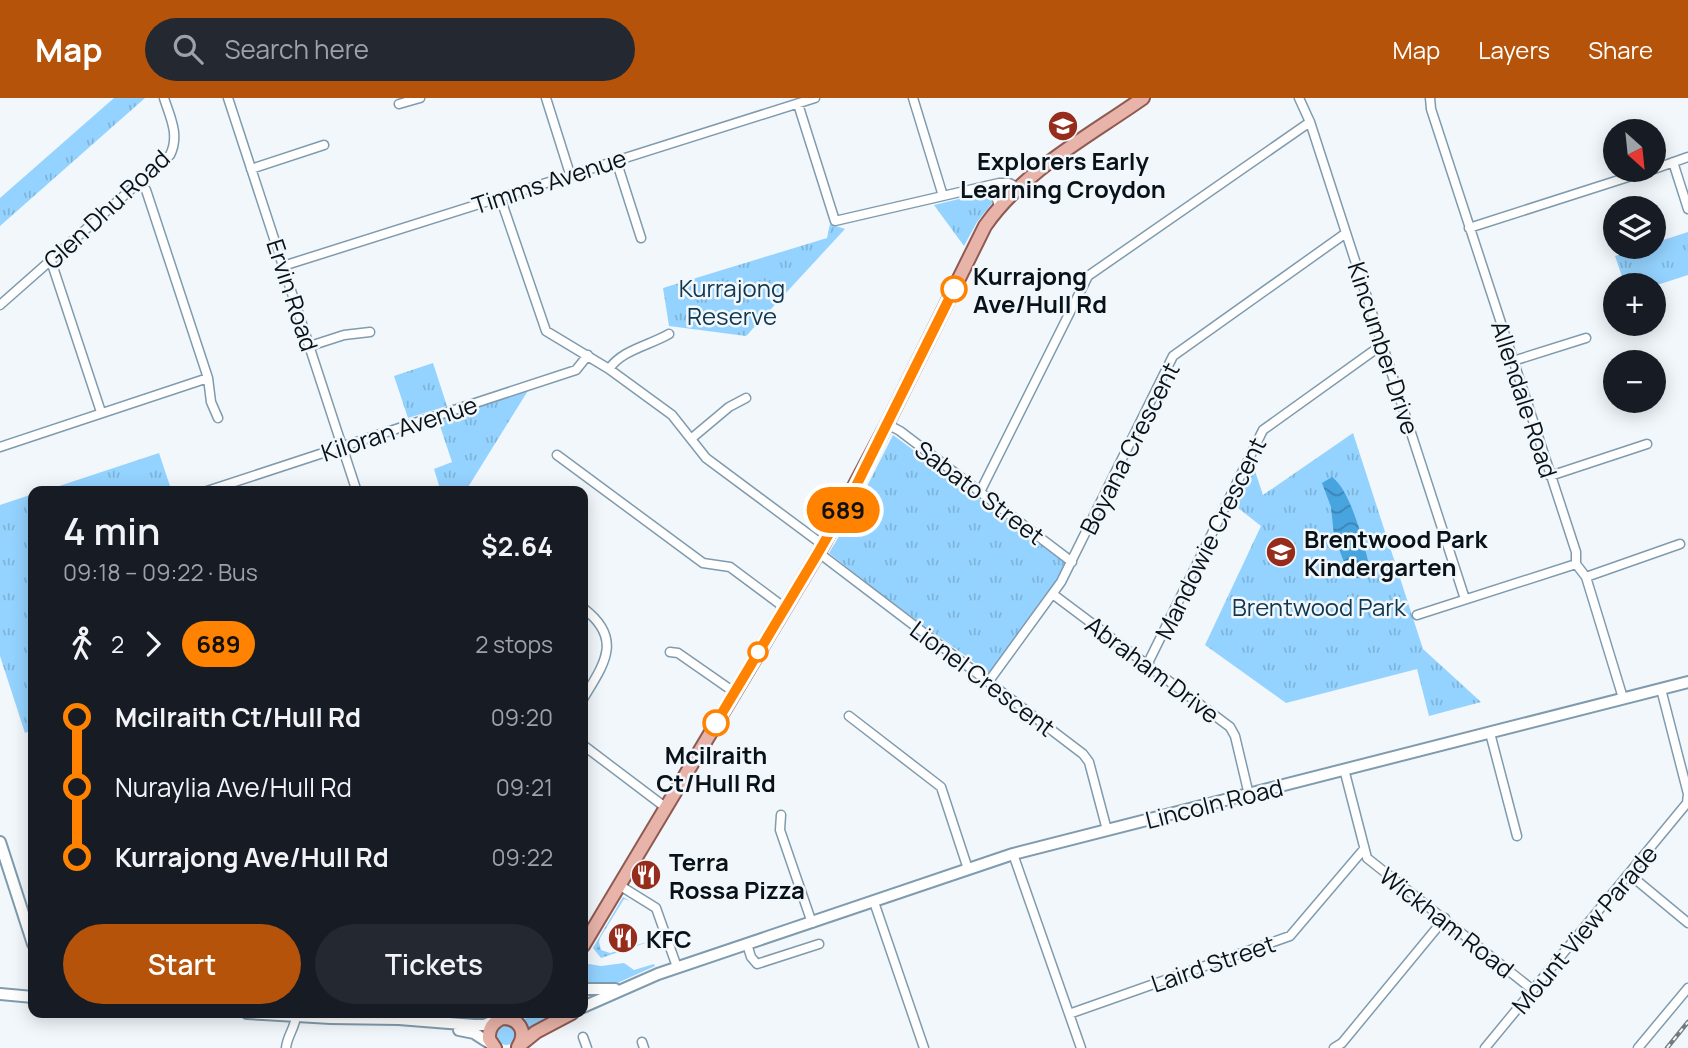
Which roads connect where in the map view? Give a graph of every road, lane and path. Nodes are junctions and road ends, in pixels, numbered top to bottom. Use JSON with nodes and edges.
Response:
{"nodes":[{"id":1,"x":164,"y":98,"type":"edge"},
{"id":2,"x":228,"y":98,"type":"edge"},
{"id":3,"x":420,"y":98,"type":"edge"},
{"id":4,"x":546,"y":98,"type":"edge"},
{"id":5,"x":815,"y":98,"type":"edge"},
{"id":6,"x":913,"y":98,"type":"edge"},
{"id":7,"x":1143,"y":98,"type":"edge"},
{"id":8,"x":1299,"y":98,"type":"edge"},
{"id":9,"x":1431,"y":98,"type":"edge"},
{"id":10,"x":399,"y":104,"type":"dead end"},
{"id":11,"x":797,"y":104,"type":"junction"},
{"id":12,"x":1310,"y":122,"type":"junction"},
{"id":13,"x":324,"y":145,"type":"dead end"},
{"id":14,"x":1688,"y":157,"type":"edge"},
{"id":15,"x":616,"y":160,"type":"junction"},
{"id":16,"x":1673,"y":162,"type":"junction"},
{"id":17,"x":1666,"y":164,"type":"edge"},
{"id":18,"x":251,"y":169,"type":"junction"},
{"id":19,"x":570,"y":174,"type":"junction"},
{"id":20,"x":1612,"y":182,"type":"edge"},
{"id":21,"x":140,"y":183,"type":"junction"},
{"id":22,"x":989,"y":186,"type":"junction"},
{"id":23,"x":1017,"y":187,"type":"junction"},
{"id":24,"x":943,"y":196,"type":"junction"},
{"id":25,"x":500,"y":197,"type":"junction"},
{"id":26,"x":999,"y":206,"type":"junction"},
{"id":27,"x":1688,"y":209,"type":"edge"},
{"id":28,"x":1469,"y":229,"type":"junction"},
{"id":29,"x":1346,"y":233,"type":"junction"},
{"id":30,"x":641,"y":238,"type":"dead end"},
{"id":31,"x":51,"y":261,"type":"junction"},
{"id":32,"x":283,"y":266,"type":"junction"},
{"id":33,"x":0,"y":305,"type":"edge"},
{"id":34,"x":370,"y":332,"type":"dead end"},
{"id":35,"x":669,"y":334,"type":"dead end"},
{"id":36,"x":1586,"y":338,"type":"dead end"},
{"id":37,"x":1383,"y":344,"type":"junction"},
{"id":38,"x":310,"y":346,"type":"junction"},
{"id":39,"x":588,"y":355,"type":"junction"},
{"id":40,"x":1513,"y":361,"type":"junction"},
{"id":41,"x":609,"y":369,"type":"junction"},
{"id":42,"x":208,"y":378,"type":"junction"},
{"id":43,"x":746,"y":398,"type":"dead end"},
{"id":44,"x":100,"y":412,"type":"junction"},
{"id":45,"x":218,"y":418,"type":"dead end"},
{"id":46,"x":887,"y":424,"type":"junction"},
{"id":47,"x":692,"y":438,"type":"junction"},
{"id":48,"x":1647,"y":444,"type":"dead end"},
{"id":49,"x":342,"y":446,"type":"junction"},
{"id":50,"x":0,"y":447,"type":"edge"},
{"id":51,"x":557,"y":455,"type":"dead end"},
{"id":52,"x":1550,"y":476,"type":"junction"},
{"id":53,"x":222,"y":486,"type":"edge"},
{"id":54,"x":355,"y":486,"type":"edge"},
{"id":55,"x":981,"y":492,"type":"junction"},
{"id":56,"x":1680,"y":544,"type":"dead end"},
{"id":57,"x":821,"y":549,"type":"junction"},
{"id":58,"x":1072,"y":562,"type":"junction"},
{"id":59,"x":1576,"y":564,"type":"junction"},
{"id":60,"x":1586,"y":577,"type":"junction"},
{"id":61,"x":1054,"y":595,"type":"junction"},
{"id":62,"x":1465,"y":599,"type":"junction"},
{"id":63,"x":785,"y":608,"type":"junction"},
{"id":64,"x":588,"y":613,"type":"edge"},
{"id":65,"x":1417,"y":615,"type":"dead end"},
{"id":66,"x":670,"y":652,"type":"dead end"},
{"id":67,"x":1147,"y":665,"type":"junction"},
{"id":68,"x":989,"y":681,"type":"junction"},
{"id":69,"x":1688,"y":682,"type":"edge"},
{"id":70,"x":1661,"y":689,"type":"junction"},
{"id":71,"x":588,"y":691,"type":"edge"},
{"id":72,"x":734,"y":692,"type":"junction"},
{"id":73,"x":1623,"y":698,"type":"junction"},
{"id":74,"x":849,"y":716,"type":"dead end"},
{"id":75,"x":1490,"y":733,"type":"junction"},
{"id":76,"x":588,"y":749,"type":"edge"},
{"id":77,"x":1344,"y":769,"type":"junction"},
{"id":78,"x":1249,"y":795,"type":"junction"},
{"id":79,"x":665,"y":807,"type":"junction"},
{"id":80,"x":781,"y":815,"type":"dead end"},
{"id":81,"x":1107,"y":830,"type":"junction"},
{"id":82,"x":1517,"y":836,"type":"dead end"},
{"id":83,"x":0,"y":842,"type":"edge"},
{"id":84,"x":1364,"y":849,"type":"junction"},
{"id":85,"x":1013,"y":855,"type":"junction"},
{"id":86,"x":968,"y":869,"type":"junction"},
{"id":87,"x":1629,"y":874,"type":"junction"},
{"id":88,"x":619,"y":885,"type":"junction"},
{"id":89,"x":874,"y":902,"type":"junction"},
{"id":90,"x":1445,"y":918,"type":"junction"},
{"id":91,"x":812,"y":923,"type":"junction"},
{"id":92,"x":1688,"y":923,"type":"edge"},
{"id":93,"x":28,"y":929,"type":"edge"},
{"id":94,"x":588,"y":937,"type":"edge"},
{"id":95,"x":747,"y":944,"type":"junction"},
{"id":96,"x":819,"y":944,"type":"dead end"},
{"id":97,"x":677,"y":967,"type":"junction"},
{"id":98,"x":626,"y":986,"type":"junction"},
{"id":99,"x":1688,"y":988,"type":"edge"},
{"id":100,"x":588,"y":989,"type":"edge"},
{"id":101,"x":1533,"y":990,"type":"junction"},
{"id":102,"x":0,"y":994,"type":"edge"},
{"id":103,"x":28,"y":996,"type":"edge"},
{"id":104,"x":588,"y":1005,"type":"edge"},
{"id":105,"x":1069,"y":1014,"type":"junction"},
{"id":106,"x":296,"y":1018,"type":"edge"},
{"id":107,"x":331,"y":1018,"type":"edge"},
{"id":108,"x":500,"y":1018,"type":"edge"},
{"id":109,"x":502,"y":1018,"type":"edge"},
{"id":110,"x":509,"y":1018,"type":"edge"},
{"id":111,"x":561,"y":1018,"type":"edge"},
{"id":112,"x":399,"y":1019,"type":"edge"},
{"id":113,"x":441,"y":1026,"type":"junction"},
{"id":114,"x":583,"y":1037,"type":"dead end"},
{"id":115,"x":493,"y":1046,"type":"edge"},
{"id":116,"x":518,"y":1047,"type":"edge"},
{"id":117,"x":286,"y":1048,"type":"edge"},
{"id":118,"x":587,"y":1048,"type":"edge"},
{"id":119,"x":924,"y":1048,"type":"edge"},
{"id":120,"x":1081,"y":1048,"type":"edge"},
{"id":121,"x":1334,"y":1048,"type":"edge"},
{"id":122,"x":1485,"y":1048,"type":"edge"},
{"id":123,"x":1638,"y":1048,"type":"edge"}],
"edges":[{"from":1,"to":21,"type":"street","name":"Glen Dhu Road"},
{"from":2,"to":18,"type":"street","name":"Ervin Road"},
{"from":3,"to":10,"type":"street"},
{"from":4,"to":19,"type":"street"},
{"from":5,"to":11,"type":"street","name":"Timms Avenue"},
{"from":6,"to":24,"type":"street"},
{"from":7,"to":23,"type":"main road"},
{"from":8,"to":12,"type":"street","name":"Kincumber Drive"},
{"from":9,"to":28,"type":"street","name":"Allendale Road"},
{"from":11,"to":15,"type":"street","name":"Timms Avenue"},
{"from":11,"to":24,"type":"street"},
{"from":12,"to":29,"type":"street","name":"Kincumber Drive"},
{"from":12,"to":55,"type":"street"},
{"from":13,"to":18,"type":"street"},
{"from":14,"to":16,"type":"street"},
{"from":15,"to":19,"type":"street","name":"Timms Avenue"},
{"from":15,"to":30,"type":"street"},
{"from":16,"to":17,"type":"street"},
{"from":16,"to":27,"type":"street"},
{"from":18,"to":32,"type":"street","name":"Ervin Road"},
{"from":19,"to":25,"type":"street","name":"Timms Avenue"},
{"from":20,"to":28,"type":"street"},
{"from":21,"to":31,"type":"street","name":"Glen Dhu Road"},
{"from":21,"to":42,"type":"street"},
{"from":22,"to":23,"type":"street"},
{"from":22,"to":24,"type":"street"},
{"from":22,"to":26,"type":"street"},
{"from":23,"to":26,"type":"main road"},
{"from":25,"to":32,"type":"street","name":"Timms Avenue"},
{"from":25,"to":39,"type":"street","name":"Lionel Crescent"},
{"from":26,"to":46,"type":"main road"},
{"from":28,"to":40,"type":"street","name":"Allendale Road"},
{"from":29,"to":37,"type":"street","name":"Kincumber Drive"},
{"from":29,"to":58,"type":"street","name":"Boyana Crescent"},
{"from":31,"to":33,"type":"street","name":"Glen Dhu Road"},
{"from":31,"to":44,"type":"street"},
{"from":32,"to":38,"type":"street","name":"Ervin Road"},
{"from":34,"to":38,"type":"street"},
{"from":35,"to":41,"type":"street"},
{"from":36,"to":40,"type":"street"},
{"from":37,"to":62,"type":"street","name":"Kincumber Drive"},
{"from":37,"to":67,"type":"street","name":"Mandowie Crescent"},
{"from":38,"to":49,"type":"street","name":"Ervin Road"},
{"from":39,"to":41,"type":"street","name":"Lionel Crescent"},
{"from":39,"to":49,"type":"street","name":"Kiloran Avenue"},
{"from":40,"to":52,"type":"street","name":"Allendale Road"},
{"from":41,"to":47,"type":"street","name":"Lionel Crescent"},
{"from":42,"to":44,"type":"street"},
{"from":42,"to":45,"type":"street"},
{"from":43,"to":47,"type":"street"},
{"from":44,"to":50,"type":"street"},
{"from":46,"to":55,"type":"street","name":"Sabato Street"},
{"from":46,"to":57,"type":"main road"},
{"from":47,"to":57,"type":"street","name":"Lionel Crescent"},
{"from":48,"to":52,"type":"street"},
{"from":49,"to":53,"type":"street","name":"Kiloran Avenue"},
{"from":49,"to":54,"type":"street","name":"Ervin Road"},
{"from":51,"to":63,"type":"street"},
{"from":52,"to":59,"type":"street","name":"Allendale Road"},
{"from":55,"to":58,"type":"street","name":"Sabato Street"},
{"from":56,"to":60,"type":"street"},
{"from":57,"to":63,"type":"main road"},
{"from":57,"to":68,"type":"street","name":"Lionel Crescent"},
{"from":58,"to":61,"type":"street","name":"Boyana Crescent"},
{"from":59,"to":60,"type":"street","name":"Allendale Road"},
{"from":59,"to":62,"type":"street"},
{"from":60,"to":73,"type":"street","name":"Allendale Road"},
{"from":61,"to":67,"type":"street","name":"Abraham Drive"},
{"from":61,"to":68,"type":"street","name":"Boyana Crescent"},
{"from":62,"to":65,"type":"street"},
{"from":63,"to":72,"type":"main road"},
{"from":64,"to":71,"type":"street"},
{"from":66,"to":72,"type":"street"},
{"from":67,"to":78,"type":"street","name":"Abraham Drive"},
{"from":68,"to":81,"type":"street","name":"Lionel Crescent"},
{"from":69,"to":70,"type":"main road","name":"Lincoln Road"},
{"from":70,"to":73,"type":"main road","name":"Lincoln Road"},
{"from":70,"to":87,"type":"street","name":"Mount View Parade"},
{"from":72,"to":79,"type":"main road"},
{"from":73,"to":75,"type":"main road","name":"Lincoln Road"},
{"from":74,"to":86,"type":"street"},
{"from":75,"to":77,"type":"main road","name":"Lincoln Road"},
{"from":75,"to":82,"type":"street"},
{"from":76,"to":79,"type":"street"},
{"from":77,"to":78,"type":"main road","name":"Lincoln Road"},
{"from":77,"to":84,"type":"street","name":"Wickham Road"},
{"from":78,"to":81,"type":"main road","name":"Lincoln Road"},
{"from":79,"to":88,"type":"main road"},
{"from":80,"to":91,"type":"street"},
{"from":81,"to":85,"type":"main road","name":"Lincoln Road"},
{"from":83,"to":93,"type":"main road"},
{"from":84,"to":90,"type":"street","name":"Wickham Road"},
{"from":84,"to":105,"type":"street","name":"Laird Street"},
{"from":85,"to":86,"type":"main road","name":"Lincoln Road"},
{"from":85,"to":105,"type":"street"},
{"from":86,"to":89,"type":"main road","name":"Lincoln Road"},
{"from":87,"to":92,"type":"street"},
{"from":87,"to":101,"type":"street","name":"Mount View Parade"},
{"from":88,"to":94,"type":"main road"},
{"from":88,"to":97,"type":"street"},
{"from":89,"to":91,"type":"main road","name":"Lincoln Road"},
{"from":89,"to":119,"type":"street"},
{"from":90,"to":101,"type":"street","name":"Wickham Road"},
{"from":90,"to":121,"type":"street"},
{"from":91,"to":95,"type":"main road","name":"Lincoln Road"},
{"from":95,"to":96,"type":"street"},
{"from":95,"to":97,"type":"main road","name":"Lincoln Road"},
{"from":97,"to":98,"type":"main road","name":"Lincoln Road"},
{"from":98,"to":100,"type":"main road","name":"Lincoln Road"},
{"from":98,"to":104,"type":"main road","name":"Lincoln Road"},
{"from":99,"to":123,"type":"street"},
{"from":101,"to":122,"type":"street","name":"Mount View Parade"},
{"from":102,"to":103,"type":"main road"},
{"from":105,"to":120,"type":"street"},
{"from":106,"to":117,"type":"street"},
{"from":107,"to":112,"type":"main road"},
{"from":108,"to":113,"type":"main road"},
{"from":109,"to":115,"type":"main road"},
{"from":110,"to":116,"type":"main road"},
{"from":111,"to":116,"type":"main road"},
{"from":112,"to":113,"type":"main road"},
{"from":113,"to":115,"type":"main road"},
{"from":114,"to":118,"type":"street"}]}
